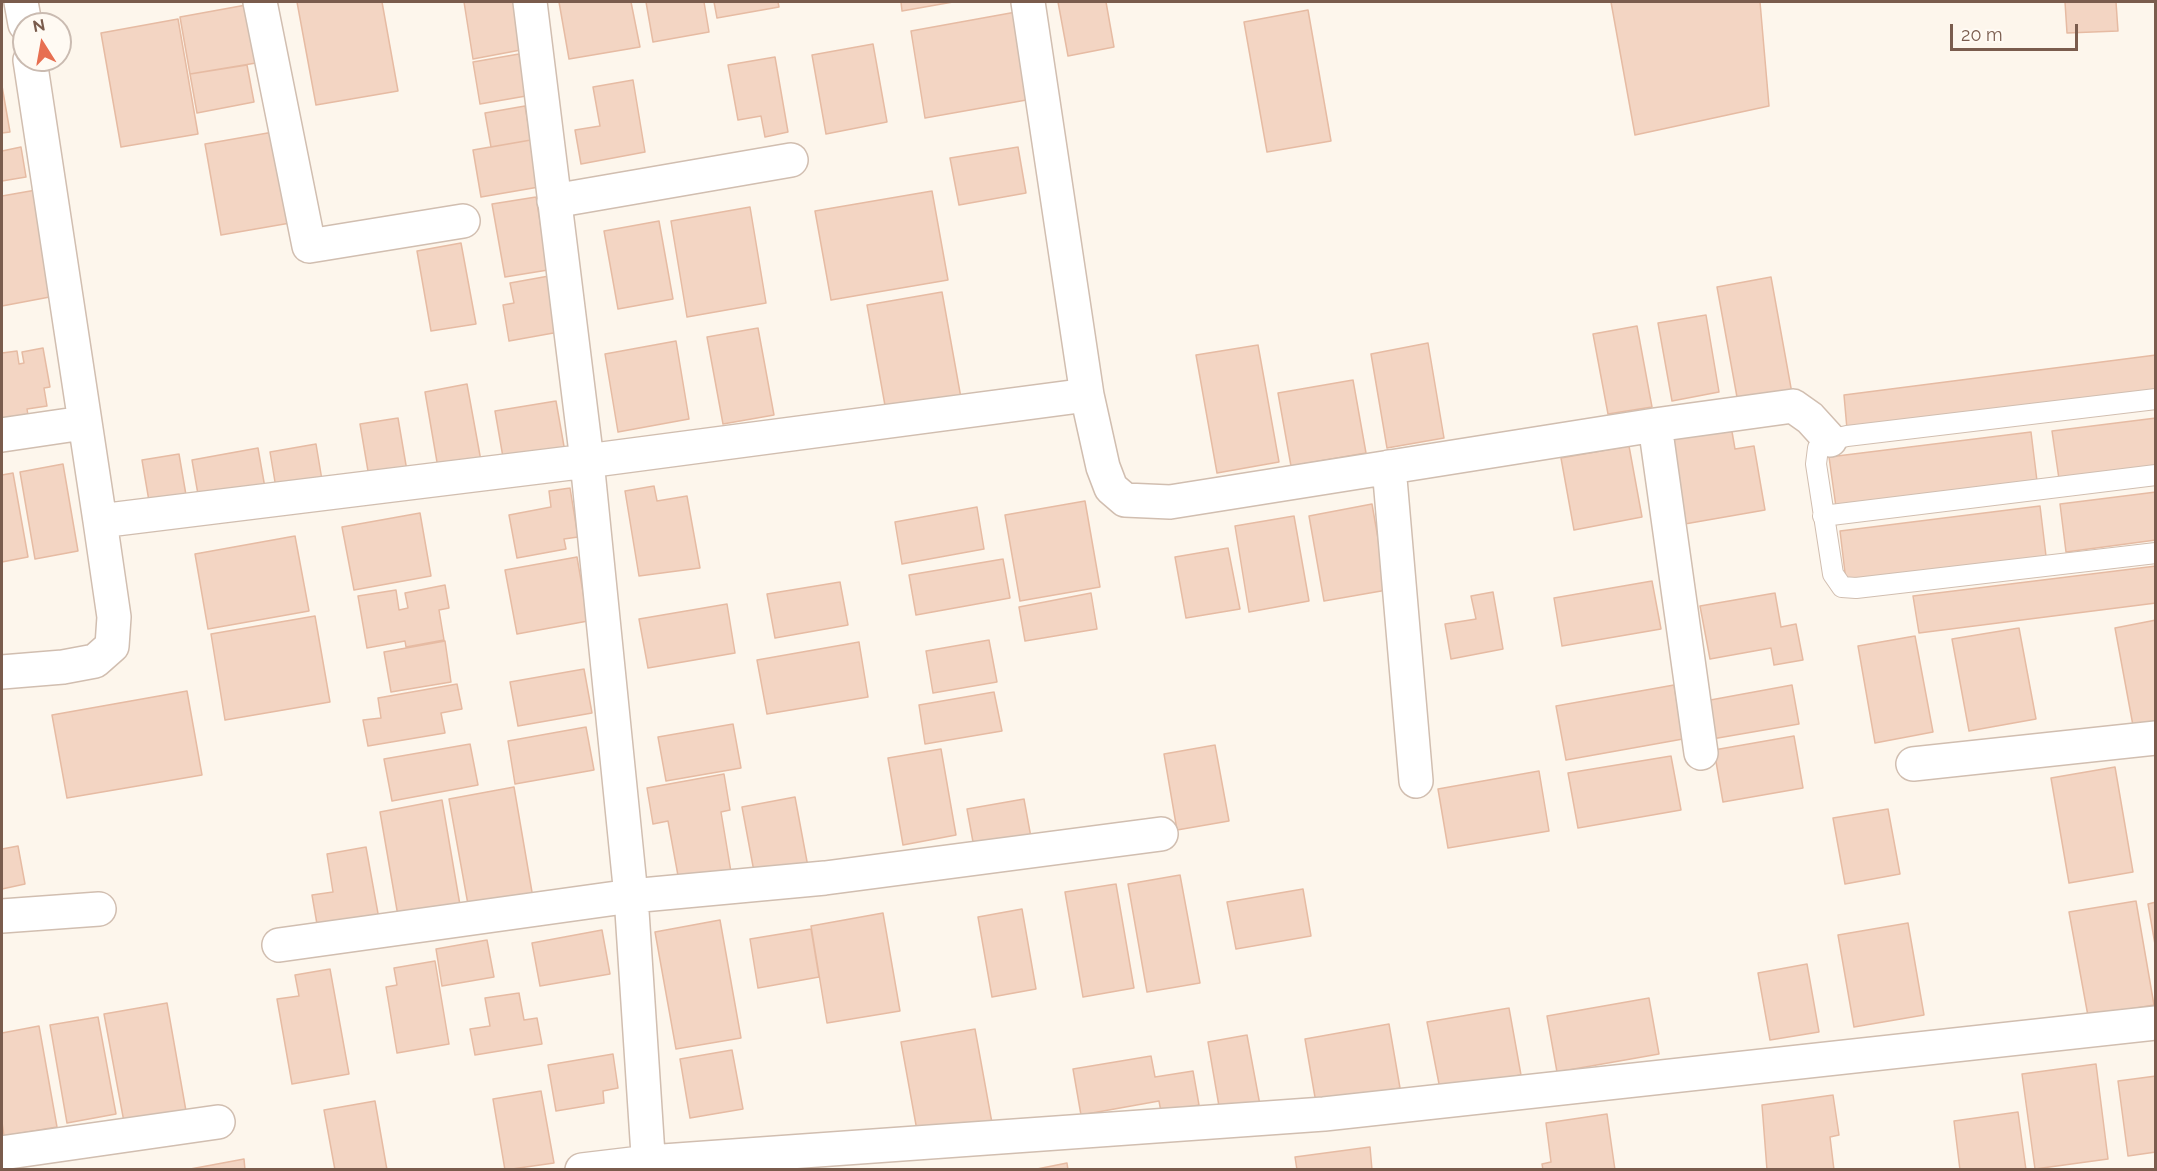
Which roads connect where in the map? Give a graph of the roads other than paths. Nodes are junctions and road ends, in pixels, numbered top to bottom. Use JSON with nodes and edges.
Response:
{"nodes":[{"id":1,"x":260,"y":2,"type":"edge"},
{"id":2,"x":530,"y":2,"type":"edge"},
{"id":3,"x":1028,"y":2,"type":"edge"},
{"id":4,"x":32,"y":72,"type":"edge"},
{"id":5,"x":790,"y":160,"type":"dead end"},
{"id":6,"x":554,"y":201,"type":"junction"},
{"id":7,"x":463,"y":221,"type":"dead end"},
{"id":8,"x":1088,"y":394,"type":"junction"},
{"id":9,"x":2156,"y":399,"type":"edge"},
{"id":10,"x":83,"y":423,"type":"junction"},
{"id":11,"x":1654,"y":425,"type":"junction"},
{"id":12,"x":2,"y":435,"type":"edge"},
{"id":13,"x":1830,"y":440,"type":"junction"},
{"id":14,"x":587,"y":461,"type":"junction"},
{"id":15,"x":1389,"y":467,"type":"junction"},
{"id":16,"x":2156,"y":475,"type":"edge"},
{"id":17,"x":1823,"y":516,"type":"junction"},
{"id":18,"x":109,"y":520,"type":"junction"},
{"id":19,"x":2156,"y":553,"type":"edge"},
{"id":20,"x":2,"y":672,"type":"edge"},
{"id":21,"x":2156,"y":738,"type":"edge"},
{"id":22,"x":1701,"y":753,"type":"dead end"},
{"id":23,"x":1913,"y":764,"type":"dead end"},
{"id":24,"x":1416,"y":781,"type":"dead end"},
{"id":25,"x":1161,"y":834,"type":"dead end"},
{"id":26,"x":631,"y":896,"type":"junction"},
{"id":27,"x":99,"y":909,"type":"dead end"},
{"id":28,"x":2,"y":916,"type":"edge"},
{"id":29,"x":279,"y":945,"type":"dead end"},
{"id":30,"x":2156,"y":1023,"type":"edge"},
{"id":31,"x":218,"y":1122,"type":"dead end"},
{"id":32,"x":2,"y":1153,"type":"edge"},
{"id":33,"x":649,"y":1166,"type":"edge"},
{"id":34,"x":582,"y":1170,"type":"edge"}],
"edges":[{"from":1,"to":7,"type":"street"},
{"from":2,"to":6,"type":"street"},
{"from":3,"to":8,"type":"street"},
{"from":4,"to":10,"type":"street"},
{"from":5,"to":6,"type":"street"},
{"from":6,"to":14,"type":"street"},
{"from":8,"to":14,"type":"street"},
{"from":8,"to":15,"type":"street"},
{"from":9,"to":13,"type":"lane"},
{"from":10,"to":12,"type":"street"},
{"from":10,"to":18,"type":"street"},
{"from":11,"to":13,"type":"street"},
{"from":11,"to":15,"type":"street"},
{"from":11,"to":22,"type":"street"},
{"from":13,"to":17,"type":"lane"},
{"from":14,"to":18,"type":"street"},
{"from":14,"to":26,"type":"street"},
{"from":15,"to":24,"type":"street"},
{"from":16,"to":17,"type":"lane"},
{"from":17,"to":19,"type":"lane"},
{"from":18,"to":20,"type":"street"},
{"from":21,"to":23,"type":"street"},
{"from":25,"to":26,"type":"street"},
{"from":26,"to":29,"type":"street"},
{"from":26,"to":33,"type":"street"},
{"from":27,"to":28,"type":"street"},
{"from":30,"to":33,"type":"street"},
{"from":31,"to":32,"type":"street"},
{"from":33,"to":34,"type":"street"}]}
